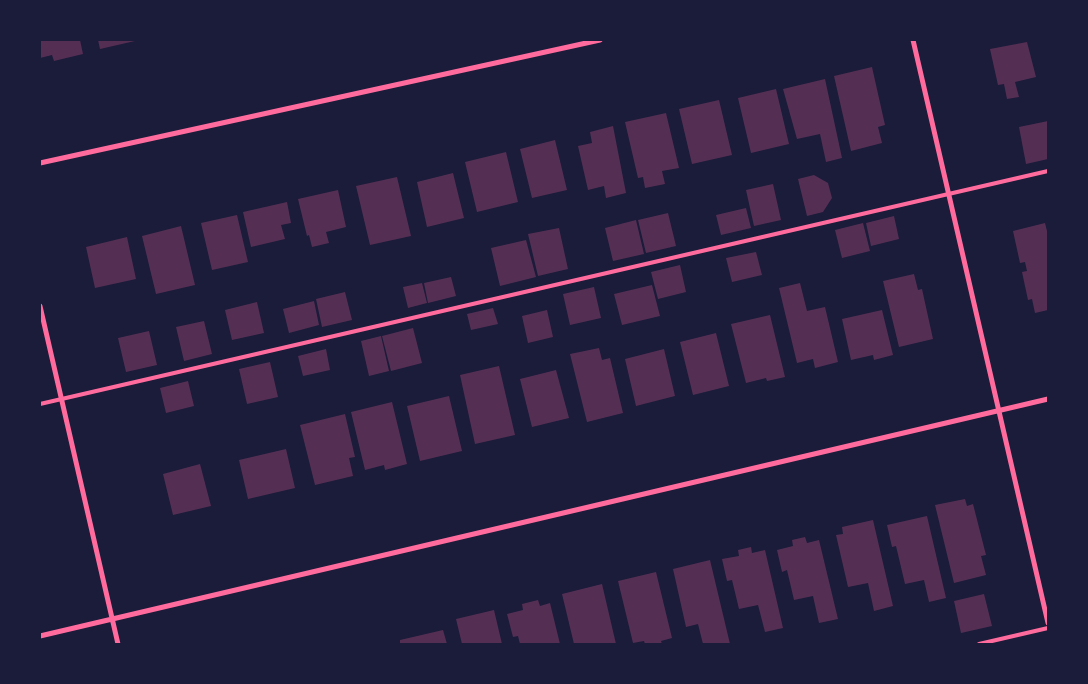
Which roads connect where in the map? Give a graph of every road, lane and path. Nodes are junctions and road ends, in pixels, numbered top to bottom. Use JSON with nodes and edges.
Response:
{"nodes":[{"id":1,"x":600,"y":40,"type":"edge"},
{"id":2,"x":913,"y":40,"type":"edge"},
{"id":3,"x":40,"y":162,"type":"edge"},
{"id":4,"x":1048,"y":170,"type":"edge"},
{"id":5,"x":949,"y":193,"type":"junction"},
{"id":6,"x":40,"y":306,"type":"edge"},
{"id":7,"x":62,"y":399,"type":"junction"},
{"id":8,"x":1048,"y":399,"type":"edge"},
{"id":9,"x":40,"y":404,"type":"edge"},
{"id":10,"x":998,"y":411,"type":"junction"},
{"id":11,"x":112,"y":620,"type":"junction"},
{"id":12,"x":1048,"y":623,"type":"edge"},
{"id":13,"x":1048,"y":628,"type":"edge"},
{"id":14,"x":40,"y":636,"type":"edge"},
{"id":15,"x":118,"y":644,"type":"edge"},
{"id":16,"x":979,"y":644,"type":"edge"}],
"edges":[{"from":1,"to":3,"type":"street"},
{"from":2,"to":5,"type":"street"},
{"from":4,"to":5,"type":"lane"},
{"from":5,"to":7,"type":"lane"},
{"from":5,"to":10,"type":"street"},
{"from":6,"to":7,"type":"street"},
{"from":7,"to":9,"type":"lane"},
{"from":7,"to":11,"type":"street"},
{"from":8,"to":10,"type":"street"},
{"from":10,"to":11,"type":"street"},
{"from":10,"to":12,"type":"street"},
{"from":11,"to":14,"type":"street"},
{"from":11,"to":15,"type":"street"},
{"from":13,"to":16,"type":"lane"}]}
